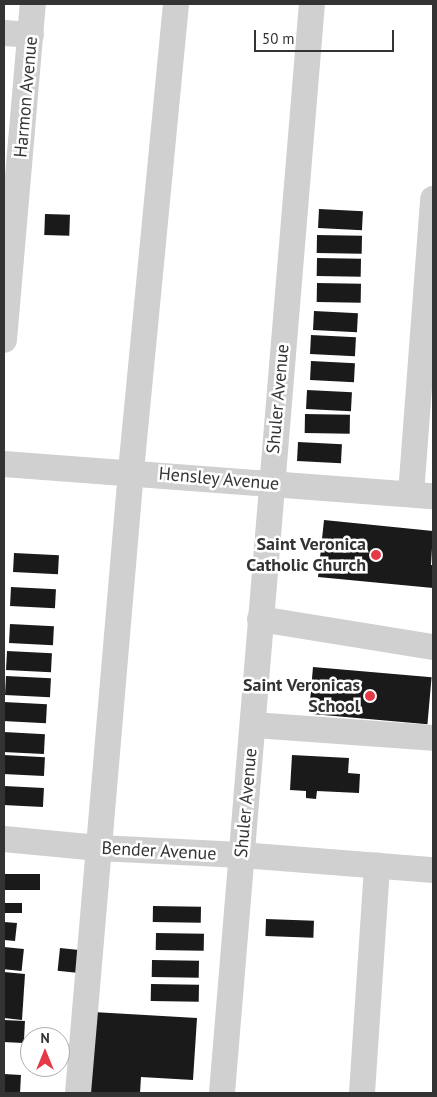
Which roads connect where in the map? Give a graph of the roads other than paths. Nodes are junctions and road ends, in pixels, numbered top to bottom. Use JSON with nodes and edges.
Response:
{"nodes":[{"id":1,"x":33,"y":4,"type":"edge"},
{"id":2,"x":176,"y":4,"type":"edge"},
{"id":3,"x":312,"y":4,"type":"edge"},
{"id":4,"x":4,"y":33,"type":"edge"},
{"id":5,"x":31,"y":34,"type":"junction"},
{"id":6,"x":11,"y":178,"type":"edge"},
{"id":7,"x":433,"y":199,"type":"edge"},
{"id":8,"x":4,"y":340,"type":"edge"},
{"id":9,"x":4,"y":464,"type":"edge"},
{"id":10,"x":131,"y":472,"type":"junction"},
{"id":11,"x":271,"y":484,"type":"junction"},
{"id":12,"x":422,"y":495,"type":"edge"},
{"id":13,"x":260,"y":619,"type":"junction"},
{"id":14,"x":433,"y":647,"type":"edge"},
{"id":15,"x":253,"y":725,"type":"junction"},
{"id":16,"x":433,"y":738,"type":"edge"},
{"id":17,"x":4,"y":839,"type":"edge"},
{"id":18,"x":99,"y":848,"type":"junction"},
{"id":19,"x":241,"y":855,"type":"junction"},
{"id":20,"x":377,"y":865,"type":"junction"},
{"id":21,"x":433,"y":870,"type":"edge"},
{"id":22,"x":78,"y":1093,"type":"edge"},
{"id":23,"x":222,"y":1093,"type":"edge"},
{"id":24,"x":362,"y":1093,"type":"edge"}],
"edges":[{"from":1,"to":5,"type":"street","name":"Harmon Avenue"},
{"from":2,"to":10,"type":"street"},
{"from":3,"to":11,"type":"street","name":"Shuler Avenue"},
{"from":4,"to":5,"type":"street"},
{"from":5,"to":6,"type":"street","name":"Harmon Avenue"},
{"from":6,"to":8,"type":"street","name":"Harmon Avenue"},
{"from":7,"to":12,"type":"street"},
{"from":9,"to":10,"type":"street","name":"Hensley Avenue"},
{"from":10,"to":11,"type":"street","name":"Hensley Avenue"},
{"from":10,"to":18,"type":"street"},
{"from":11,"to":12,"type":"street","name":"Hensley Avenue"},
{"from":11,"to":13,"type":"street","name":"Shuler Avenue"},
{"from":13,"to":14,"type":"street"},
{"from":13,"to":15,"type":"street","name":"Shuler Avenue"},
{"from":15,"to":16,"type":"street"},
{"from":15,"to":19,"type":"street","name":"Shuler Avenue"},
{"from":17,"to":18,"type":"street","name":"Bender Avenue"},
{"from":18,"to":19,"type":"street","name":"Bender Avenue"},
{"from":18,"to":22,"type":"street"},
{"from":19,"to":20,"type":"street","name":"Bender Avenue"},
{"from":19,"to":23,"type":"street","name":"Shuler Avenue"},
{"from":20,"to":21,"type":"street","name":"Bender Avenue"},
{"from":20,"to":24,"type":"street"}]}
